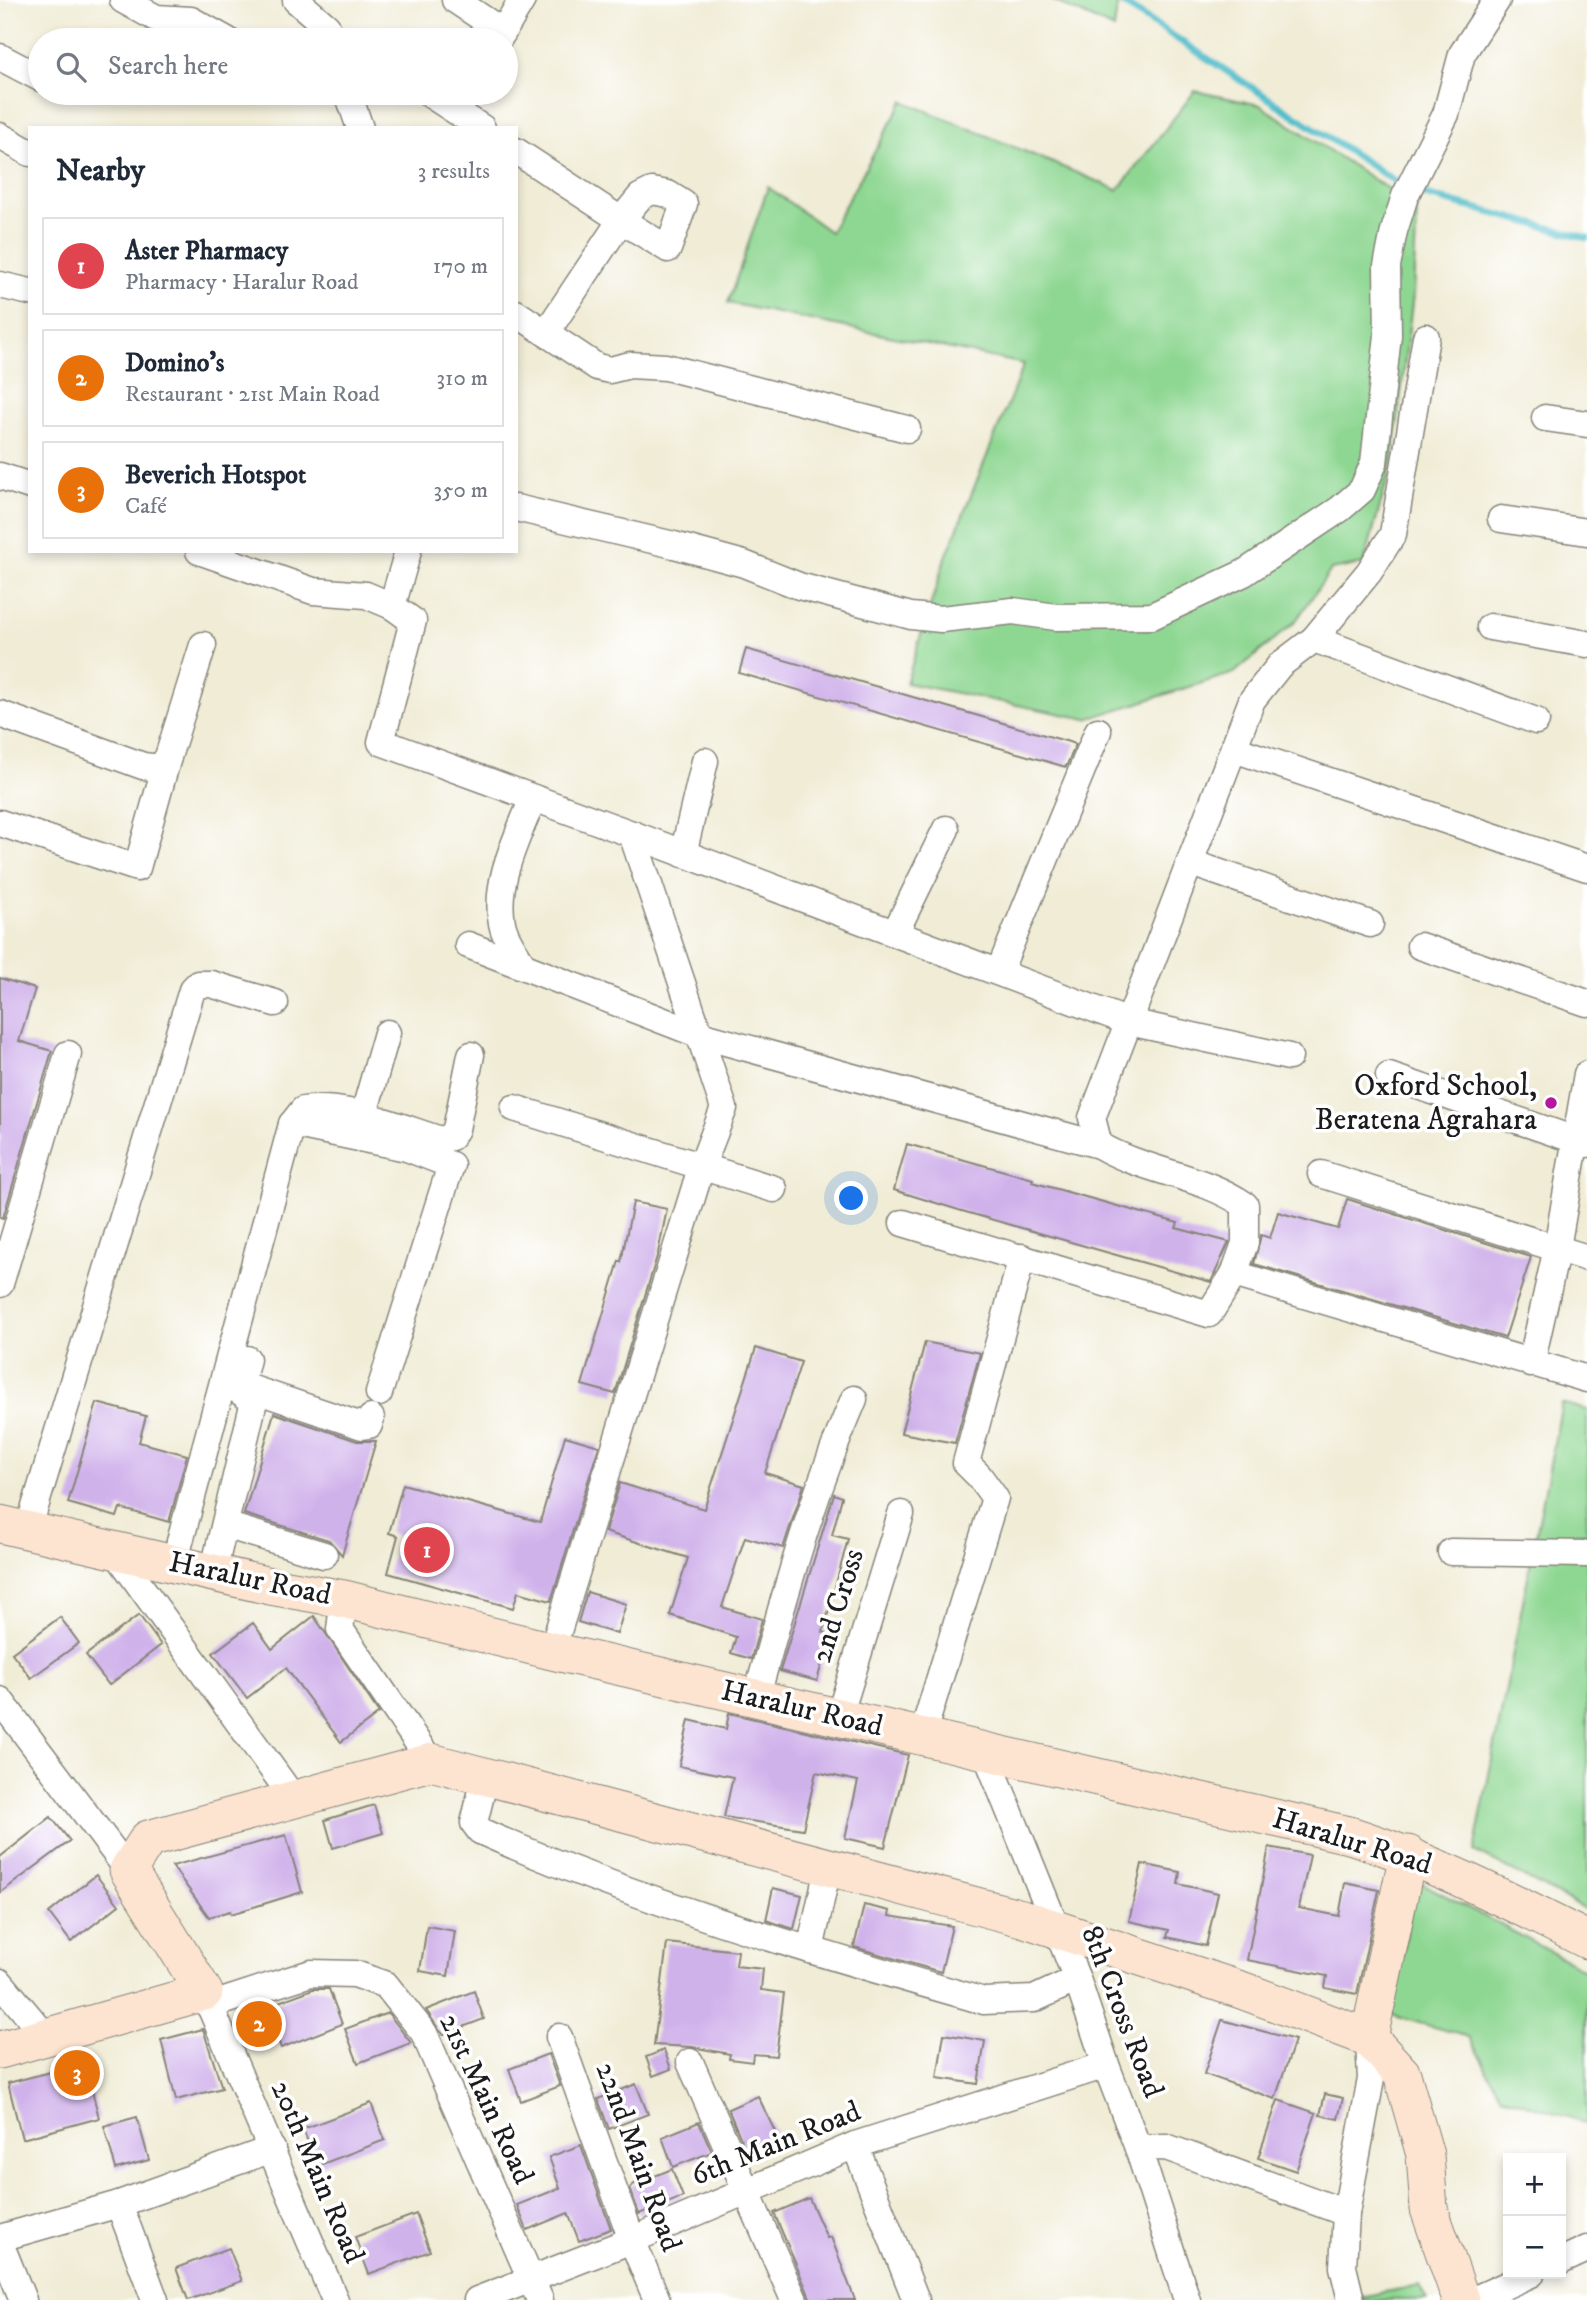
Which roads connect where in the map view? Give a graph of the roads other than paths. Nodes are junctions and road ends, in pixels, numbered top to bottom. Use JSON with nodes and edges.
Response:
{"nodes":[{"id":1,"x":122,"y":0,"type":"edge"},
{"id":2,"x":296,"y":0,"type":"edge"},
{"id":3,"x":455,"y":0,"type":"edge"},
{"id":4,"x":522,"y":0,"type":"edge"},
{"id":5,"x":1497,"y":0,"type":"edge"},
{"id":6,"x":205,"y":28,"type":"edge"},
{"id":7,"x":326,"y":28,"type":"edge"},
{"id":8,"x":491,"y":28,"type":"edge"},
{"id":9,"x":506,"y":28,"type":"edge"},
{"id":10,"x":0,"y":57,"type":"edge"},
{"id":11,"x":28,"y":72,"type":"edge"},
{"id":12,"x":352,"y":105,"type":"edge"},
{"id":13,"x":464,"y":105,"type":"edge"},
{"id":14,"x":358,"y":126,"type":"edge"},
{"id":15,"x":480,"y":126,"type":"edge"},
{"id":16,"x":0,"y":136,"type":"edge"},
{"id":17,"x":28,"y":152,"type":"edge"},
{"id":18,"x":518,"y":152,"type":"edge"},
{"id":19,"x":0,"y":285,"type":"edge"},
{"id":20,"x":28,"y":292,"type":"edge"},
{"id":21,"x":518,"y":314,"type":"edge"},
{"id":22,"x":546,"y":333,"type":"junction"},
{"id":23,"x":1426,"y":337,"type":"dead end"},
{"id":24,"x":1545,"y":418,"type":"dead end"},
{"id":25,"x":1587,"y":424,"type":"edge"},
{"id":26,"x":907,"y":429,"type":"dead end"},
{"id":27,"x":0,"y":476,"type":"edge"},
{"id":28,"x":28,"y":485,"type":"edge"},
{"id":29,"x":518,"y":508,"type":"edge"},
{"id":30,"x":1501,"y":519,"type":"dead end"},
{"id":31,"x":1587,"y":532,"type":"edge"},
{"id":32,"x":209,"y":553,"type":"edge"},
{"id":33,"x":407,"y":553,"type":"edge"},
{"id":34,"x":242,"y":560,"type":"edge"},
{"id":35,"x":391,"y":606,"type":"junction"},
{"id":36,"x":1490,"y":627,"type":"dead end"},
{"id":37,"x":1314,"y":639,"type":"junction"},
{"id":38,"x":1587,"y":644,"type":"edge"},
{"id":39,"x":204,"y":645,"type":"dead end"},
{"id":40,"x":0,"y":714,"type":"edge"},
{"id":41,"x":1536,"y":721,"type":"dead end"},
{"id":42,"x":1098,"y":731,"type":"dead end"},
{"id":43,"x":1234,"y":749,"type":"junction"},
{"id":44,"x":168,"y":757,"type":"junction"},
{"id":45,"x":705,"y":761,"type":"dead end"},
{"id":46,"x":533,"y":798,"type":"junction"},
{"id":47,"x":0,"y":823,"type":"edge"},
{"id":48,"x":946,"y":829,"type":"dead end"},
{"id":49,"x":632,"y":834,"type":"junction"},
{"id":50,"x":683,"y":854,"type":"junction"},
{"id":51,"x":1191,"y":863,"type":"junction"},
{"id":52,"x":1587,"y":868,"type":"edge"},
{"id":53,"x":1370,"y":924,"type":"dead end"},
{"id":54,"x":895,"y":933,"type":"junction"},
{"id":55,"x":468,"y":945,"type":"dead end"},
{"id":56,"x":1420,"y":946,"type":"dead end"},
{"id":57,"x":524,"y":966,"type":"junction"},
{"id":58,"x":999,"y":972,"type":"junction"},
{"id":59,"x":275,"y":1003,"type":"dead end"},
{"id":60,"x":1587,"y":1003,"type":"edge"},
{"id":61,"x":1129,"y":1022,"type":"junction"},
{"id":62,"x":387,"y":1033,"type":"dead end"},
{"id":63,"x":700,"y":1035,"type":"junction"},
{"id":64,"x":68,"y":1054,"type":"dead end"},
{"id":65,"x":471,"y":1055,"type":"dead end"},
{"id":66,"x":1289,"y":1058,"type":"dead end"},
{"id":67,"x":1587,"y":1074,"type":"edge"},
{"id":68,"x":1389,"y":1076,"type":"dead end"},
{"id":69,"x":514,"y":1108,"type":"dead end"},
{"id":70,"x":363,"y":1117,"type":"junction"},
{"id":71,"x":299,"y":1125,"type":"junction"},
{"id":72,"x":1581,"y":1142,"type":"edge"},
{"id":73,"x":1099,"y":1145,"type":"junction"},
{"id":74,"x":701,"y":1168,"type":"junction"},
{"id":75,"x":1321,"y":1174,"type":"dead end"},
{"id":76,"x":775,"y":1188,"type":"dead end"},
{"id":77,"x":903,"y":1223,"type":"dead end"},
{"id":78,"x":1557,"y":1248,"type":"junction"},
{"id":79,"x":1022,"y":1257,"type":"junction"},
{"id":80,"x":1587,"y":1258,"type":"edge"},
{"id":81,"x":1234,"y":1274,"type":"junction"},
{"id":82,"x":0,"y":1284,"type":"edge"},
{"id":83,"x":1531,"y":1364,"type":"junction"},
{"id":84,"x":1587,"y":1379,"type":"edge"},
{"id":85,"x":241,"y":1385,"type":"junction"},
{"id":86,"x":855,"y":1399,"type":"dead end"},
{"id":87,"x":901,"y":1514,"type":"dead end"},
{"id":88,"x":225,"y":1525,"type":"junction"},
{"id":89,"x":14,"y":1527,"type":"edge"},
{"id":90,"x":280,"y":1542,"type":"junction"},
{"id":91,"x":115,"y":1551,"type":"junction"},
{"id":92,"x":1451,"y":1552,"type":"dead end"},
{"id":93,"x":1587,"y":1554,"type":"edge"},
{"id":94,"x":324,"y":1555,"type":"dead end"},
{"id":95,"x":174,"y":1564,"type":"junction"},
{"id":96,"x":213,"y":1573,"type":"junction"},
{"id":97,"x":270,"y":1586,"type":"junction"},
{"id":98,"x":344,"y":1599,"type":"junction"},
{"id":99,"x":552,"y":1651,"type":"junction"},
{"id":100,"x":756,"y":1699,"type":"junction"},
{"id":101,"x":0,"y":1700,"type":"edge"},
{"id":102,"x":839,"y":1717,"type":"junction"},
{"id":103,"x":922,"y":1736,"type":"junction"},
{"id":104,"x":985,"y":1751,"type":"junction"},
{"id":105,"x":430,"y":1762,"type":"junction"},
{"id":106,"x":485,"y":1778,"type":"junction"},
{"id":107,"x":293,"y":1799,"type":"junction"},
{"id":108,"x":1408,"y":1854,"type":"junction"},
{"id":109,"x":828,"y":1868,"type":"junction"},
{"id":110,"x":128,"y":1870,"type":"junction"},
{"id":111,"x":1056,"y":1929,"type":"junction"},
{"id":112,"x":1587,"y":1940,"type":"edge"},
{"id":113,"x":810,"y":1950,"type":"junction"},
{"id":114,"x":1077,"y":1979,"type":"junction"},
{"id":115,"x":0,"y":1982,"type":"edge"},
{"id":116,"x":206,"y":1999,"type":"junction"},
{"id":117,"x":47,"y":2037,"type":"junction"},
{"id":118,"x":559,"y":2037,"type":"dead end"},
{"id":119,"x":1369,"y":2038,"type":"junction"},
{"id":120,"x":0,"y":2050,"type":"edge"},
{"id":121,"x":690,"y":2062,"type":"dead end"},
{"id":122,"x":1106,"y":2065,"type":"junction"},
{"id":123,"x":855,"y":2145,"type":"junction"},
{"id":124,"x":1138,"y":2148,"type":"junction"},
{"id":125,"x":272,"y":2149,"type":"junction"},
{"id":126,"x":747,"y":2191,"type":"junction"},
{"id":127,"x":119,"y":2204,"type":"junction"},
{"id":128,"x":1346,"y":2213,"type":"junction"},
{"id":129,"x":632,"y":2240,"type":"junction"},
{"id":130,"x":0,"y":2241,"type":"edge"},
{"id":131,"x":1587,"y":2249,"type":"edge"},
{"id":132,"x":1566,"y":2259,"type":"edge"},
{"id":133,"x":1520,"y":2279,"type":"edge"},
{"id":134,"x":535,"y":2290,"type":"edge"},
{"id":135,"x":23,"y":2300,"type":"edge"},
{"id":136,"x":155,"y":2300,"type":"edge"},
{"id":137,"x":335,"y":2300,"type":"edge"},
{"id":138,"x":477,"y":2300,"type":"edge"},
{"id":139,"x":657,"y":2300,"type":"edge"},
{"id":140,"x":794,"y":2300,"type":"edge"},
{"id":141,"x":916,"y":2300,"type":"edge"},
{"id":142,"x":1187,"y":2300,"type":"edge"},
{"id":143,"x":1351,"y":2300,"type":"edge"},
{"id":144,"x":1461,"y":2300,"type":"edge"},
{"id":145,"x":1473,"y":2300,"type":"edge"}],
"edges":[{"from":1,"to":6,"type":"street"},
{"from":2,"to":7,"type":"street"},
{"from":3,"to":8,"type":"street"},
{"from":4,"to":9,"type":"street"},
{"from":5,"to":29,"type":"street"},
{"from":10,"to":11,"type":"street"},
{"from":12,"to":14,"type":"street"},
{"from":13,"to":15,"type":"street"},
{"from":16,"to":17,"type":"street"},
{"from":18,"to":22,"type":"street"},
{"from":19,"to":20,"type":"street"},
{"from":21,"to":22,"type":"street"},
{"from":22,"to":26,"type":"street"},
{"from":23,"to":37,"type":"street"},
{"from":24,"to":25,"type":"street"},
{"from":27,"to":28,"type":"street"},
{"from":30,"to":31,"type":"street"},
{"from":32,"to":34,"type":"street"},
{"from":33,"to":35,"type":"street"},
{"from":34,"to":35,"type":"street"},
{"from":35,"to":46,"type":"street"},
{"from":36,"to":38,"type":"street"},
{"from":37,"to":41,"type":"street"},
{"from":37,"to":43,"type":"street"},
{"from":39,"to":44,"type":"street"},
{"from":40,"to":44,"type":"street"},
{"from":42,"to":58,"type":"street"},
{"from":43,"to":51,"type":"street"},
{"from":43,"to":52,"type":"street"},
{"from":44,"to":47,"type":"street"},
{"from":45,"to":50,"type":"street"},
{"from":46,"to":49,"type":"street"},
{"from":46,"to":57,"type":"street"},
{"from":48,"to":54,"type":"street"},
{"from":49,"to":50,"type":"street"},
{"from":49,"to":63,"type":"street"},
{"from":50,"to":54,"type":"street"},
{"from":51,"to":53,"type":"street"},
{"from":51,"to":61,"type":"street"},
{"from":54,"to":58,"type":"street"},
{"from":55,"to":57,"type":"street"},
{"from":56,"to":60,"type":"street"},
{"from":57,"to":63,"type":"street"},
{"from":58,"to":61,"type":"street"},
{"from":59,"to":89,"type":"street"},
{"from":61,"to":66,"type":"street"},
{"from":61,"to":73,"type":"street"},
{"from":62,"to":70,"type":"street"},
{"from":63,"to":73,"type":"street"},
{"from":63,"to":74,"type":"street"},
{"from":64,"to":82,"type":"street"},
{"from":65,"to":70,"type":"street"},
{"from":67,"to":72,"type":"street"},
{"from":68,"to":72,"type":"street"},
{"from":69,"to":74,"type":"street"},
{"from":70,"to":71,"type":"street"},
{"from":71,"to":85,"type":"street"},
{"from":71,"to":85,"type":"street"},
{"from":71,"to":95,"type":"street"},
{"from":72,"to":78,"type":"street"},
{"from":73,"to":81,"type":"street"},
{"from":74,"to":76,"type":"street"},
{"from":74,"to":99,"type":"street"},
{"from":75,"to":78,"type":"street"},
{"from":77,"to":79,"type":"street"},
{"from":78,"to":80,"type":"street"},
{"from":78,"to":83,"type":"street"},
{"from":79,"to":81,"type":"street"},
{"from":79,"to":103,"type":"street"},
{"from":81,"to":83,"type":"street"},
{"from":83,"to":84,"type":"street"},
{"from":85,"to":88,"type":"street"},
{"from":86,"to":100,"type":"street"},
{"from":87,"to":102,"type":"street","name":"2nd Cross"},
{"from":88,"to":90,"type":"street"},
{"from":88,"to":96,"type":"street"},
{"from":89,"to":91,"type":"street","name":"Haralur Road"},
{"from":90,"to":94,"type":"street"},
{"from":90,"to":97,"type":"street"},
{"from":91,"to":95,"type":"street","name":"Haralur Road"},
{"from":91,"to":107,"type":"street"},
{"from":92,"to":93,"type":"street"},
{"from":95,"to":96,"type":"street","name":"Haralur Road"},
{"from":96,"to":97,"type":"street","name":"Haralur Road"},
{"from":97,"to":98,"type":"street","name":"Haralur Road"},
{"from":98,"to":99,"type":"street","name":"Haralur Road"},
{"from":98,"to":105,"type":"street"},
{"from":99,"to":100,"type":"street","name":"Haralur Road"},
{"from":100,"to":102,"type":"street","name":"Haralur Road"},
{"from":101,"to":110,"type":"street"},
{"from":102,"to":103,"type":"street","name":"Haralur Road"},
{"from":103,"to":104,"type":"street","name":"Haralur Road"},
{"from":104,"to":108,"type":"street","name":"Haralur Road"},
{"from":104,"to":111,"type":"street","name":"8th Cross Road"},
{"from":105,"to":106,"type":"street"},
{"from":105,"to":107,"type":"street"},
{"from":106,"to":109,"type":"street"},
{"from":106,"to":113,"type":"street"},
{"from":107,"to":110,"type":"street"},
{"from":108,"to":112,"type":"street","name":"Haralur Road"},
{"from":108,"to":119,"type":"street"},
{"from":109,"to":111,"type":"street"},
{"from":109,"to":113,"type":"street"},
{"from":110,"to":116,"type":"street"},
{"from":111,"to":114,"type":"street","name":"8th Cross Road"},
{"from":111,"to":119,"type":"street"},
{"from":113,"to":114,"type":"street"},
{"from":114,"to":122,"type":"street","name":"8th Cross Road"},
{"from":115,"to":117,"type":"street"},
{"from":116,"to":117,"type":"street"},
{"from":116,"to":125,"type":"street","name":"20th Main Road"},
{"from":116,"to":134,"type":"street","name":"21st Main Road"},
{"from":117,"to":120,"type":"street"},
{"from":118,"to":129,"type":"street","name":"22nd Main Road"},
{"from":119,"to":128,"type":"street"},
{"from":119,"to":144,"type":"street"},
{"from":121,"to":126,"type":"street"},
{"from":122,"to":123,"type":"street","name":"6th Main Road"},
{"from":122,"to":124,"type":"street","name":"8th Cross Road"},
{"from":123,"to":126,"type":"street","name":"6th Main Road"},
{"from":123,"to":141,"type":"street"},
{"from":124,"to":128,"type":"street"},
{"from":124,"to":142,"type":"street","name":"8th Cross Road"},
{"from":125,"to":127,"type":"street"},
{"from":125,"to":137,"type":"street","name":"20th Main Road"},
{"from":126,"to":129,"type":"street","name":"6th Main Road"},
{"from":126,"to":140,"type":"street"},
{"from":127,"to":130,"type":"street"},
{"from":127,"to":136,"type":"street"},
{"from":128,"to":143,"type":"street"},
{"from":129,"to":134,"type":"street","name":"6th Main Road"},
{"from":129,"to":139,"type":"street","name":"22nd Main Road"},
{"from":130,"to":135,"type":"street"},
{"from":131,"to":132,"type":"street"},
{"from":133,"to":145,"type":"street"},
{"from":134,"to":138,"type":"street","name":"6th Main Road"}]}
